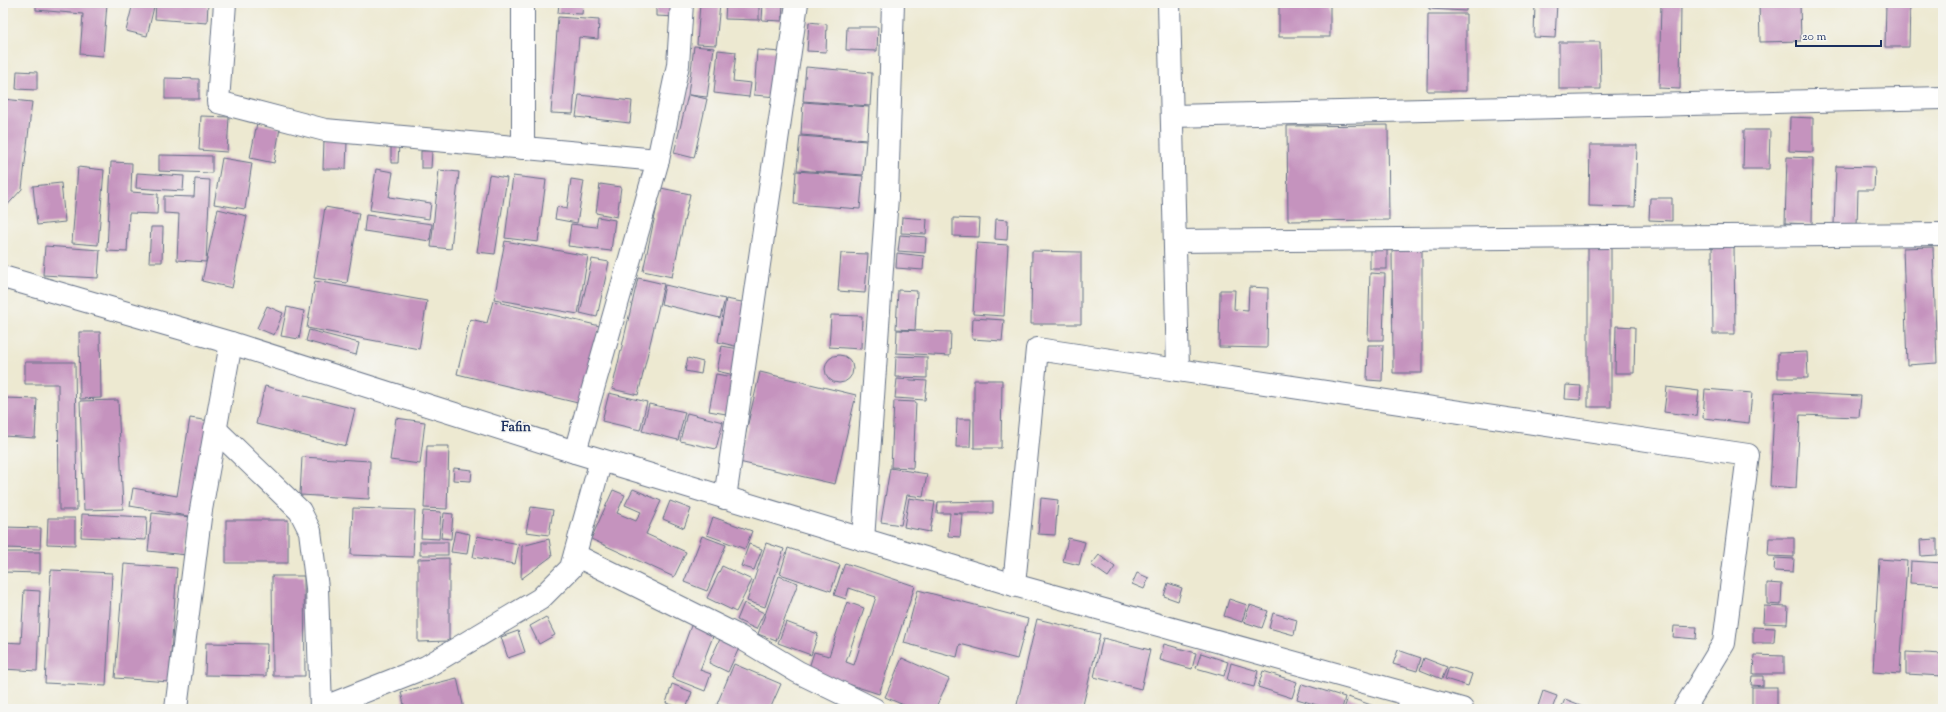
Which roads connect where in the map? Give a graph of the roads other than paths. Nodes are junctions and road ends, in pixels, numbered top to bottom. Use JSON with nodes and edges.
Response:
{"nodes":[{"id":1,"x":225,"y":3,"type":"edge"},
{"id":2,"x":524,"y":3,"type":"edge"},
{"id":3,"x":682,"y":3,"type":"edge"},
{"id":4,"x":796,"y":3,"type":"edge"},
{"id":5,"x":893,"y":3,"type":"edge"},
{"id":6,"x":1169,"y":3,"type":"edge"},
{"id":7,"x":1943,"y":98,"type":"edge"},
{"id":8,"x":1172,"y":116,"type":"junction"},
{"id":9,"x":523,"y":148,"type":"junction"},
{"id":10,"x":658,"y":160,"type":"junction"},
{"id":11,"x":1943,"y":234,"type":"edge"},
{"id":12,"x":1175,"y":241,"type":"junction"},
{"id":13,"x":3,"y":277,"type":"edge"},
{"id":14,"x":231,"y":343,"type":"junction"},
{"id":15,"x":1178,"y":370,"type":"junction"},
{"id":16,"x":215,"y":429,"type":"junction"},
{"id":17,"x":575,"y":452,"type":"junction"},
{"id":18,"x":601,"y":460,"type":"junction"},
{"id":19,"x":725,"y":498,"type":"junction"},
{"id":20,"x":863,"y":540,"type":"junction"},
{"id":21,"x":575,"y":555,"type":"junction"},
{"id":22,"x":1014,"y":585,"type":"junction"},
{"id":23,"x":1411,"y":702,"type":"edge"},
{"id":24,"x":176,"y":709,"type":"edge"},
{"id":25,"x":321,"y":709,"type":"edge"},
{"id":26,"x":874,"y":709,"type":"edge"},
{"id":27,"x":1462,"y":709,"type":"edge"},
{"id":28,"x":1684,"y":709,"type":"edge"}],
"edges":[{"from":1,"to":9,"type":"street"},
{"from":2,"to":9,"type":"street"},
{"from":3,"to":10,"type":"street"},
{"from":4,"to":19,"type":"street"},
{"from":5,"to":20,"type":"street"},
{"from":6,"to":8,"type":"street"},
{"from":7,"to":8,"type":"street"},
{"from":8,"to":12,"type":"street"},
{"from":9,"to":10,"type":"street"},
{"from":10,"to":17,"type":"street"},
{"from":11,"to":12,"type":"street"},
{"from":12,"to":15,"type":"street"},
{"from":13,"to":14,"type":"street"},
{"from":14,"to":16,"type":"street"},
{"from":14,"to":17,"type":"street"},
{"from":15,"to":22,"type":"street"},
{"from":15,"to":28,"type":"street"},
{"from":16,"to":24,"type":"street"},
{"from":16,"to":25,"type":"street"},
{"from":17,"to":18,"type":"street"},
{"from":18,"to":19,"type":"street"},
{"from":18,"to":21,"type":"street"},
{"from":19,"to":20,"type":"street"},
{"from":20,"to":22,"type":"street"},
{"from":21,"to":25,"type":"street"},
{"from":21,"to":26,"type":"street"},
{"from":22,"to":23,"type":"street"},
{"from":23,"to":27,"type":"street"}]}
